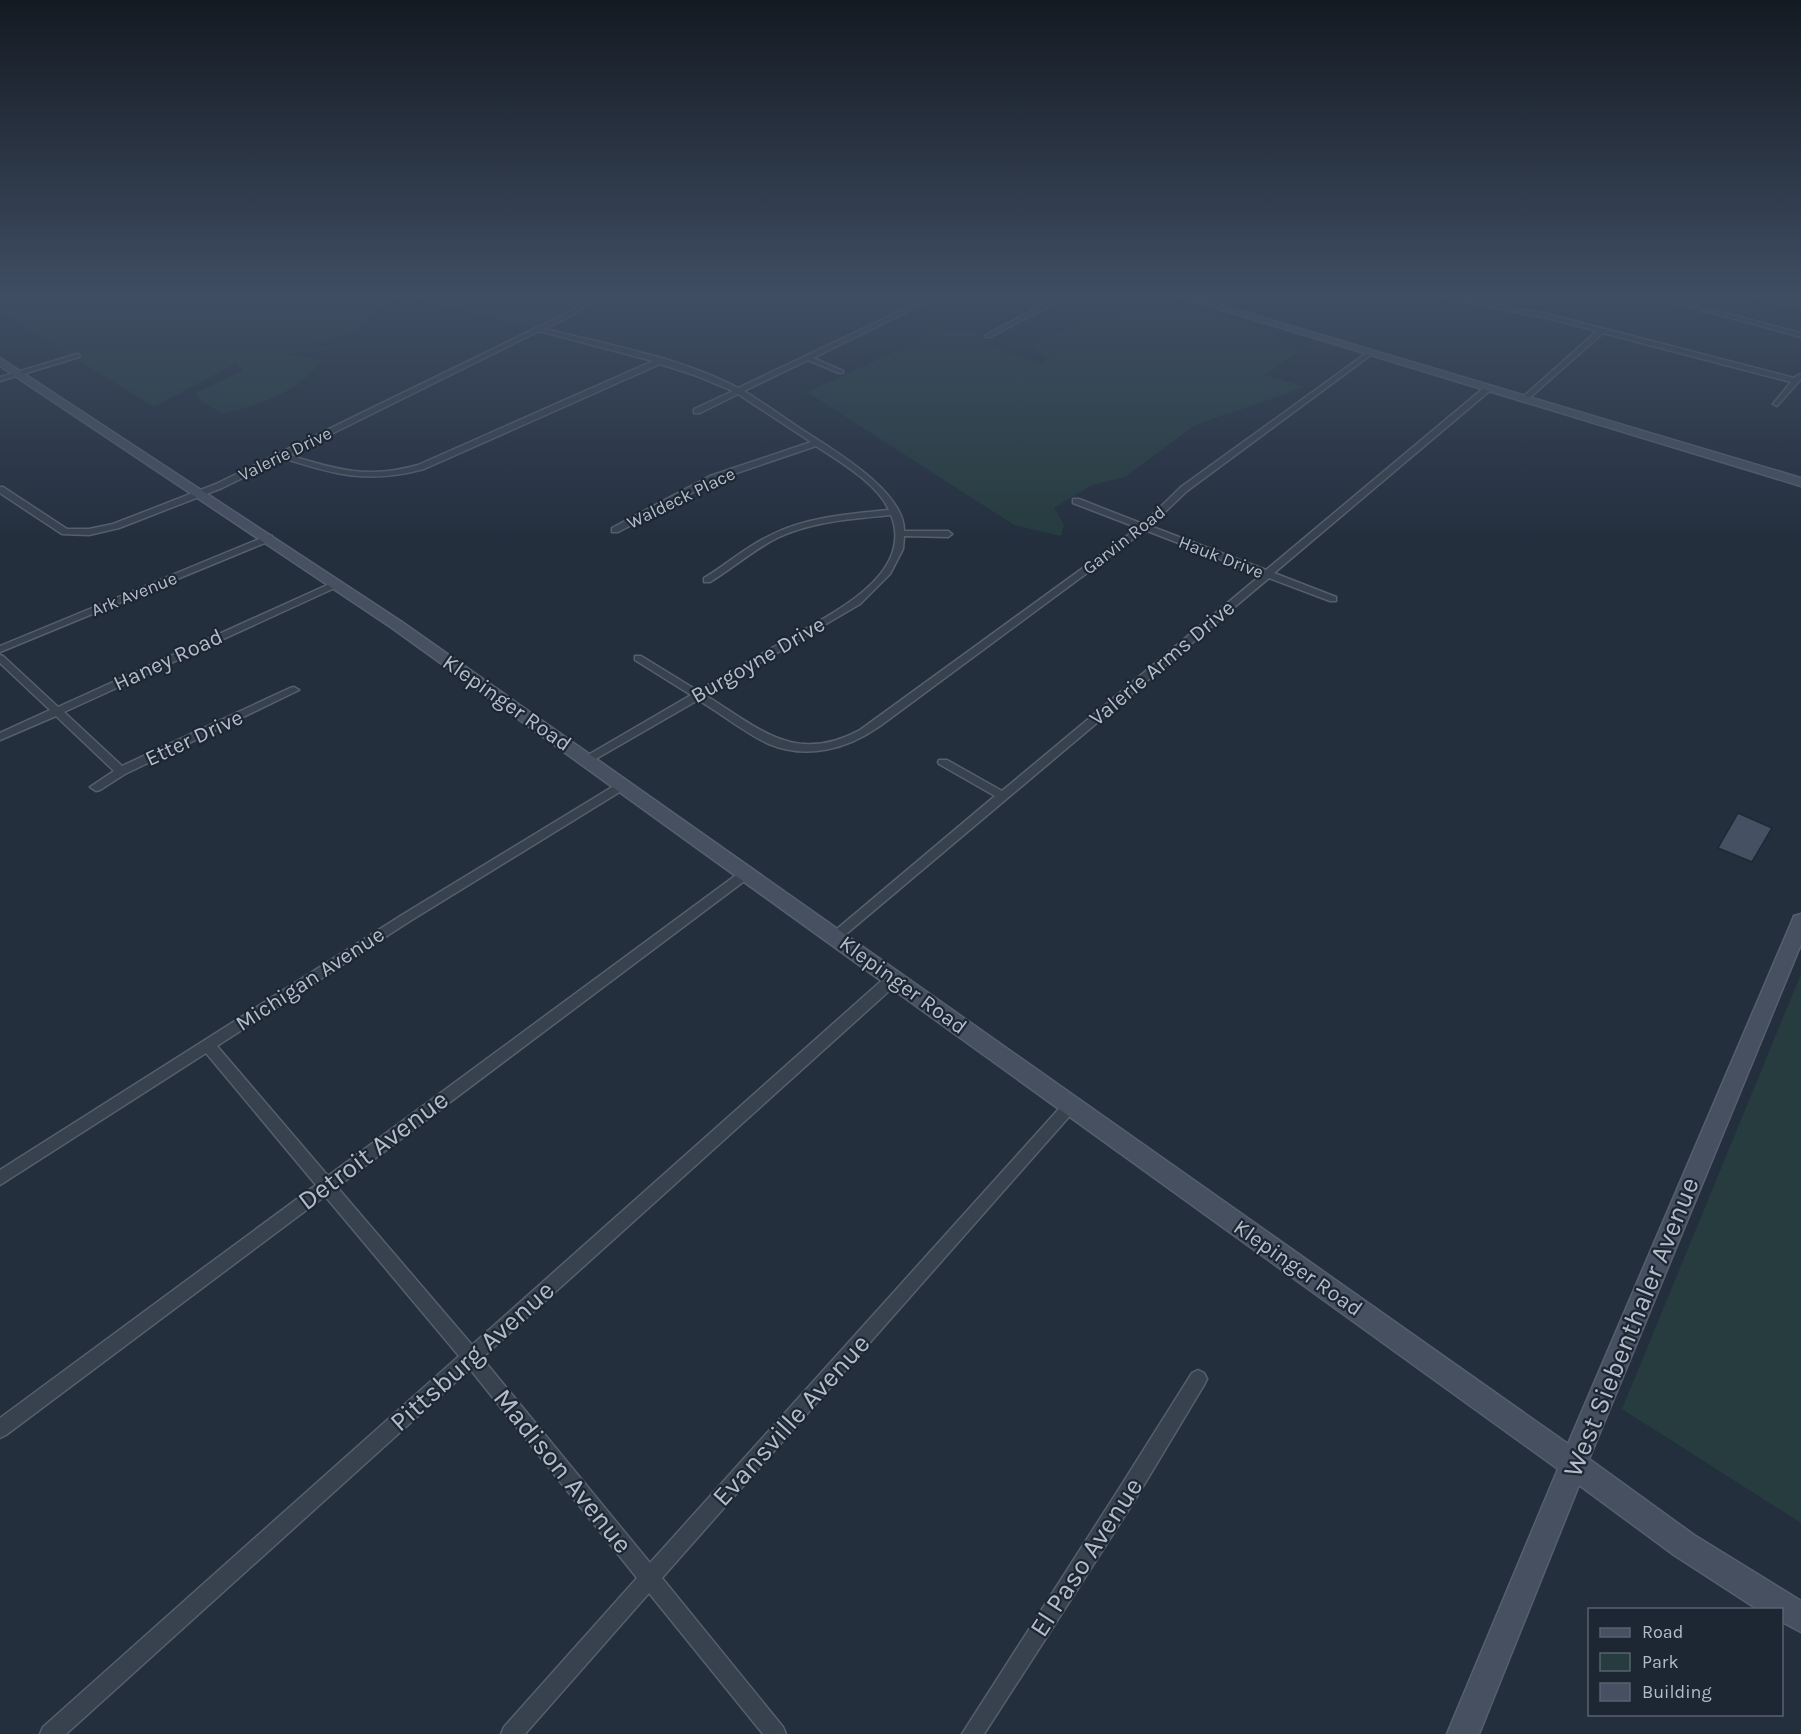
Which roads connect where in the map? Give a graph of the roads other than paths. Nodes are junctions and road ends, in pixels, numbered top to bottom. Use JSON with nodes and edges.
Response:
{"nodes":[{"id":1,"x":23,"y":376,"type":"edge"},
{"id":2,"x":443,"y":376,"type":"edge"},
{"id":3,"x":625,"y":376,"type":"edge"},
{"id":4,"x":699,"y":376,"type":"edge"},
{"id":5,"x":769,"y":376,"type":"edge"},
{"id":6,"x":1339,"y":376,"type":"edge"},
{"id":7,"x":1448,"y":376,"type":"edge"},
{"id":8,"x":1551,"y":376,"type":"edge"},
{"id":9,"x":1799,"y":378,"type":"edge"},
{"id":10,"x":1489,"y":388,"type":"junction"},
{"id":11,"x":738,"y":391,"type":"junction"},
{"id":12,"x":1526,"y":399,"type":"junction"},
{"id":13,"x":1777,"y":404,"type":"dead end"},
{"id":14,"x":697,"y":411,"type":"dead end"},
{"id":15,"x":817,"y":443,"type":"junction"},
{"id":16,"x":282,"y":455,"type":"junction"},
{"id":17,"x":1801,"y":482,"type":"edge"},
{"id":18,"x":0,"y":489,"type":"edge"},
{"id":19,"x":201,"y":494,"type":"junction"},
{"id":20,"x":1076,"y":501,"type":"dead end"},
{"id":21,"x":895,"y":512,"type":"junction"},
{"id":22,"x":1144,"y":527,"type":"junction"},
{"id":23,"x":615,"y":530,"type":"dead end"},
{"id":24,"x":900,"y":533,"type":"junction"},
{"id":25,"x":948,"y":534,"type":"dead end"},
{"id":26,"x":269,"y":538,"type":"junction"},
{"id":27,"x":1268,"y":574,"type":"junction"},
{"id":28,"x":707,"y":580,"type":"dead end"},
{"id":29,"x":336,"y":584,"type":"junction"},
{"id":30,"x":1333,"y":599,"type":"dead end"},
{"id":31,"x":0,"y":649,"type":"edge"},
{"id":32,"x":0,"y":658,"type":"edge"},
{"id":33,"x":638,"y":658,"type":"dead end"},
{"id":34,"x":294,"y":690,"type":"dead end"},
{"id":35,"x":697,"y":695,"type":"junction"},
{"id":36,"x":56,"y":711,"type":"junction"},
{"id":37,"x":0,"y":737,"type":"edge"},
{"id":38,"x":587,"y":760,"type":"junction"},
{"id":39,"x":943,"y":762,"type":"dead end"},
{"id":40,"x":121,"y":771,"type":"junction"},
{"id":41,"x":622,"y":785,"type":"junction"},
{"id":42,"x":96,"y":787,"type":"dead end"},
{"id":43,"x":1004,"y":796,"type":"junction"},
{"id":44,"x":747,"y":873,"type":"junction"},
{"id":45,"x":1801,"y":921,"type":"edge"},
{"id":46,"x":835,"y":937,"type":"junction"},
{"id":47,"x":894,"y":978,"type":"junction"},
{"id":48,"x":208,"y":1045,"type":"junction"},
{"id":49,"x":1070,"y":1106,"type":"junction"},
{"id":50,"x":0,"y":1178,"type":"edge"},
{"id":51,"x":325,"y":1185,"type":"junction"},
{"id":52,"x":471,"y":1357,"type":"junction"},
{"id":53,"x":1198,"y":1379,"type":"dead end"},
{"id":54,"x":0,"y":1429,"type":"edge"},
{"id":55,"x":1575,"y":1465,"type":"junction"},
{"id":56,"x":650,"y":1579,"type":"junction"},
{"id":57,"x":1801,"y":1617,"type":"edge"},
{"id":58,"x":50,"y":1734,"type":"edge"},
{"id":59,"x":511,"y":1734,"type":"edge"},
{"id":60,"x":776,"y":1734,"type":"edge"},
{"id":61,"x":972,"y":1734,"type":"edge"},
{"id":62,"x":1463,"y":1734,"type":"edge"}],
"edges":[{"from":1,"to":19,"type":"street","name":"Klepinger Road"},
{"from":2,"to":16,"type":"street","name":"Valerie Drive"},
{"from":3,"to":16,"type":"street"},
{"from":4,"to":11,"type":"street"},
{"from":5,"to":11,"type":"street"},
{"from":6,"to":22,"type":"street","name":"Garvin Road"},
{"from":7,"to":10,"type":"street"},
{"from":8,"to":12,"type":"street"},
{"from":9,"to":13,"type":"street"},
{"from":10,"to":12,"type":"street"},
{"from":10,"to":27,"type":"street","name":"Valerie Arms Drive"},
{"from":11,"to":14,"type":"street"},
{"from":11,"to":15,"type":"street"},
{"from":12,"to":17,"type":"street"},
{"from":15,"to":21,"type":"street"},
{"from":15,"to":23,"type":"street","name":"Waldeck Place"},
{"from":16,"to":19,"type":"street","name":"Valerie Drive"},
{"from":18,"to":19,"type":"street","name":"Valerie Drive"},
{"from":19,"to":26,"type":"street","name":"Klepinger Road"},
{"from":20,"to":22,"type":"street","name":"Hauk Drive"},
{"from":21,"to":24,"type":"street"},
{"from":21,"to":28,"type":"street"},
{"from":22,"to":27,"type":"street","name":"Hauk Drive"},
{"from":22,"to":35,"type":"street","name":"Garvin Road"},
{"from":24,"to":25,"type":"street"},
{"from":24,"to":35,"type":"street","name":"Burgoyne Drive"},
{"from":26,"to":29,"type":"street","name":"Klepinger Road"},
{"from":26,"to":31,"type":"street","name":"Ark Avenue"},
{"from":27,"to":30,"type":"street","name":"Hauk Drive"},
{"from":27,"to":43,"type":"street","name":"Valerie Arms Drive"},
{"from":29,"to":36,"type":"street","name":"Haney Road"},
{"from":29,"to":38,"type":"street","name":"Klepinger Road"},
{"from":32,"to":36,"type":"street"},
{"from":33,"to":35,"type":"street","name":"Garvin Road"},
{"from":34,"to":40,"type":"street","name":"Etter Drive"},
{"from":35,"to":38,"type":"street","name":"Burgoyne Drive"},
{"from":36,"to":37,"type":"street","name":"Haney Road"},
{"from":36,"to":40,"type":"street"},
{"from":38,"to":41,"type":"street","name":"Klepinger Road"},
{"from":39,"to":43,"type":"street"},
{"from":40,"to":42,"type":"street","name":"Etter Drive"},
{"from":41,"to":44,"type":"street","name":"Klepinger Road"},
{"from":41,"to":48,"type":"street","name":"Michigan Avenue"},
{"from":43,"to":46,"type":"street","name":"Valerie Arms Drive"},
{"from":44,"to":46,"type":"street","name":"Klepinger Road"},
{"from":44,"to":51,"type":"street","name":"Detroit Avenue"},
{"from":45,"to":55,"type":"street","name":"West Siebenthaler Avenue"},
{"from":46,"to":47,"type":"street","name":"Klepinger Road"},
{"from":47,"to":49,"type":"street","name":"Klepinger Road"},
{"from":47,"to":52,"type":"street","name":"Pittsburg Avenue"},
{"from":48,"to":50,"type":"street","name":"Michigan Avenue"},
{"from":48,"to":51,"type":"street","name":"Madison Avenue"},
{"from":49,"to":55,"type":"street","name":"Klepinger Road"},
{"from":49,"to":56,"type":"street","name":"Evansville Avenue"},
{"from":51,"to":52,"type":"street","name":"Madison Avenue"},
{"from":51,"to":54,"type":"street","name":"Detroit Avenue"},
{"from":52,"to":56,"type":"street","name":"Madison Avenue"},
{"from":52,"to":58,"type":"street","name":"Pittsburg Avenue"},
{"from":53,"to":61,"type":"street","name":"El Paso Avenue"},
{"from":55,"to":57,"type":"street","name":"Klepinger Road"},
{"from":55,"to":62,"type":"street","name":"West Siebenthaler Avenue"},
{"from":56,"to":59,"type":"street","name":"Evansville Avenue"},
{"from":56,"to":60,"type":"street","name":"Madison Avenue"}]}
